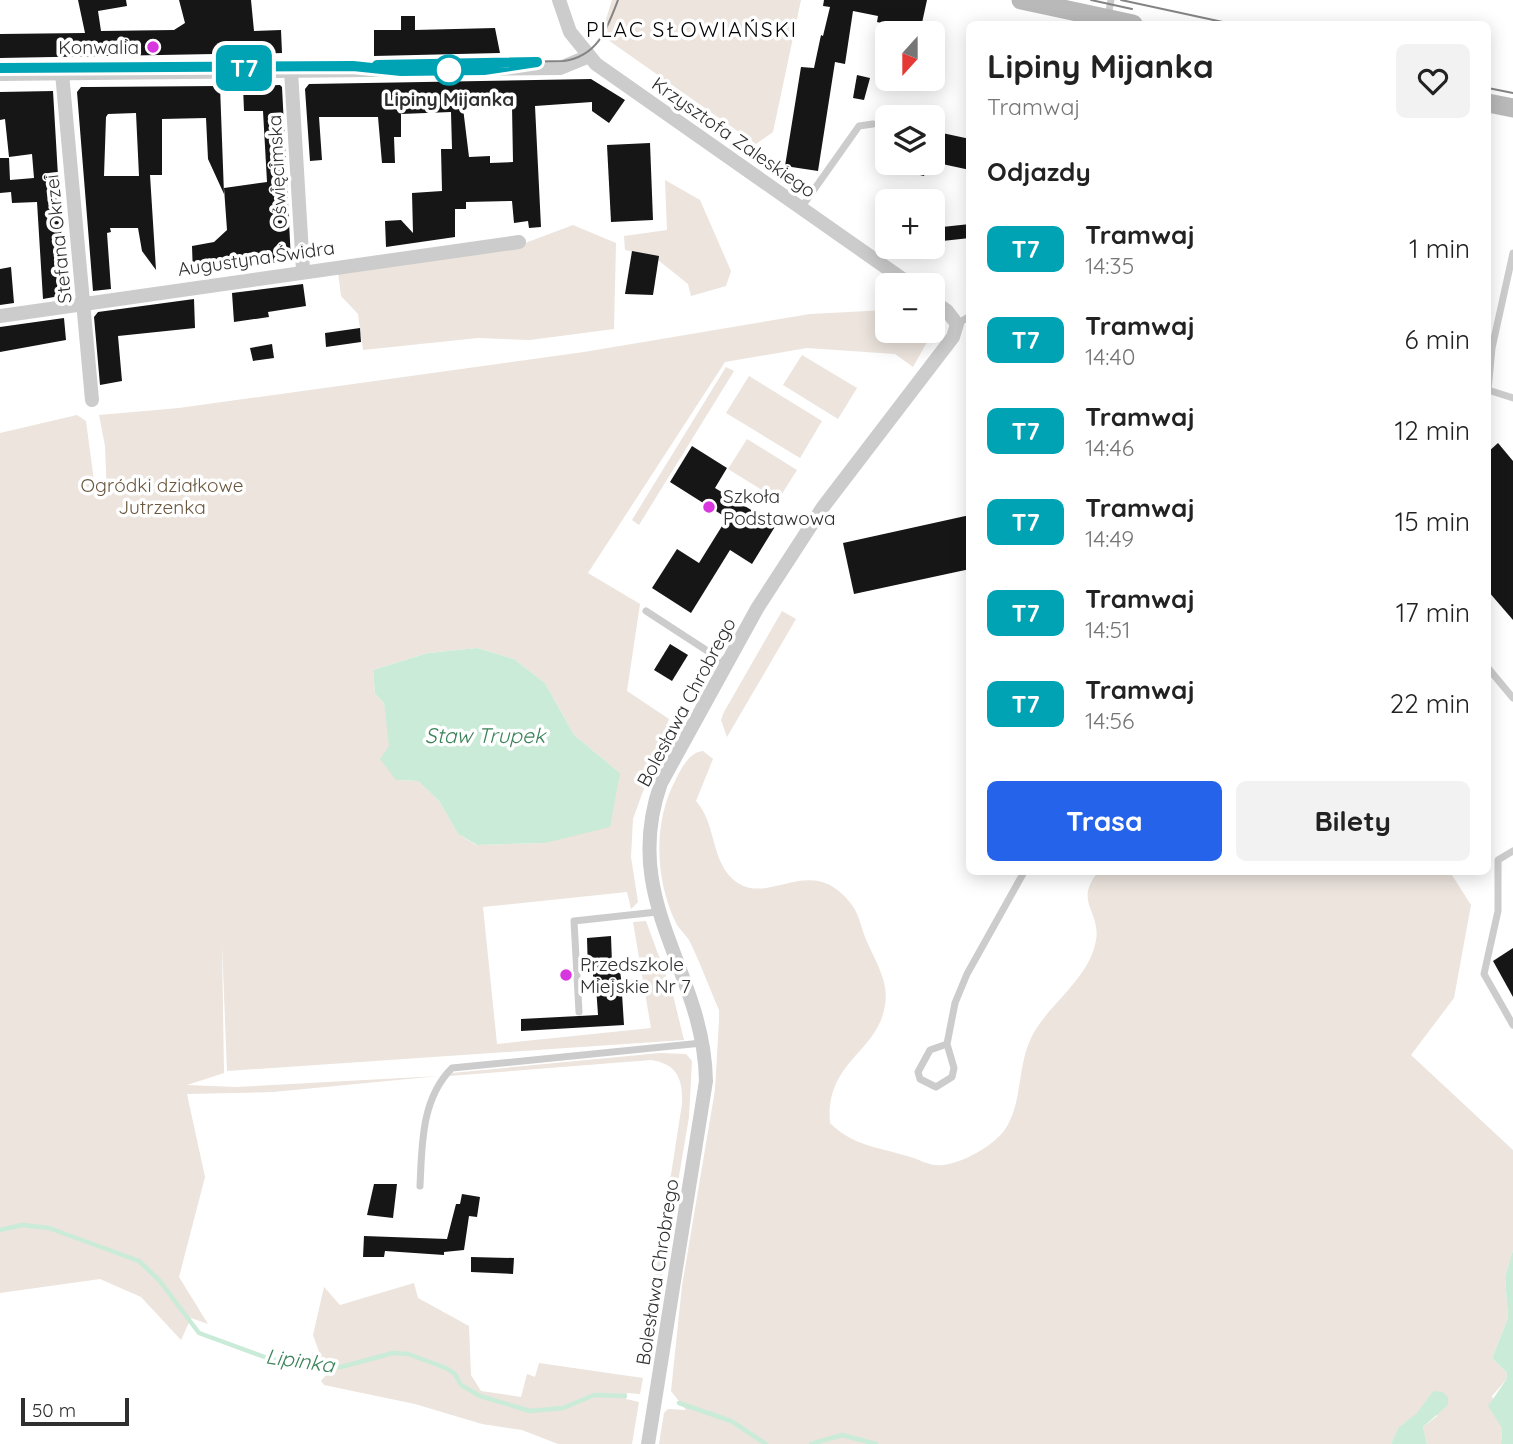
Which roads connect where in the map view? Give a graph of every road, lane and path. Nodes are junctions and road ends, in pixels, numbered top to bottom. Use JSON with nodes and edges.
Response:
{"nodes":[{"id":1,"x":559,"y":0,"type":"edge"},
{"id":2,"x":1021,"y":0,"type":"edge"},
{"id":3,"x":1108,"y":14,"type":"edge"},
{"id":4,"x":1126,"y":21,"type":"edge"},
{"id":5,"x":587,"y":57,"type":"junction"},
{"id":6,"x":291,"y":71,"type":"junction"},
{"id":7,"x":0,"y":74,"type":"edge"},
{"id":8,"x":62,"y":74,"type":"junction"},
{"id":9,"x":1491,"y":104,"type":"edge"},
{"id":10,"x":1513,"y":108,"type":"edge"},
{"id":11,"x":873,"y":124,"type":"dead end"},
{"id":12,"x":801,"y":208,"type":"junction"},
{"id":13,"x":519,"y":242,"type":"dead end"},
{"id":14,"x":1513,"y":253,"type":"edge"},
{"id":15,"x":303,"y":270,"type":"junction"},
{"id":16,"x":894,"y":273,"type":"edge"},
{"id":17,"x":81,"y":303,"type":"junction"},
{"id":18,"x":945,"y":310,"type":"edge"},
{"id":19,"x":0,"y":316,"type":"edge"},
{"id":20,"x":963,"y":320,"type":"edge"},
{"id":21,"x":1491,"y":358,"type":"edge"},
{"id":22,"x":1491,"y":391,"type":"edge"},
{"id":23,"x":1513,"y":398,"type":"edge"},
{"id":24,"x":92,"y":400,"type":"dead end"},
{"id":25,"x":646,"y":611,"type":"dead end"},
{"id":26,"x":726,"y":663,"type":"junction"},
{"id":27,"x":1491,"y":672,"type":"edge"},
{"id":28,"x":1513,"y":698,"type":"edge"},
{"id":29,"x":1513,"y":851,"type":"edge"},
{"id":30,"x":1022,"y":875,"type":"edge"},
{"id":31,"x":657,"y":912,"type":"junction"},
{"id":32,"x":579,"y":1012,"type":"dead end"},
{"id":33,"x":1513,"y":1025,"type":"edge"},
{"id":34,"x":703,"y":1043,"type":"junction"},
{"id":35,"x":947,"y":1044,"type":"junction"},
{"id":36,"x":420,"y":1186,"type":"dead end"},
{"id":37,"x":648,"y":1444,"type":"edge"}],
"edges":[{"from":1,"to":5,"type":"street","name":"Krzysztofa Zaleskiego"},
{"from":2,"to":3,"type":"street"},
{"from":3,"to":4,"type":"street"},
{"from":5,"to":6,"type":"street"},
{"from":5,"to":12,"type":"street","name":"Krzysztofa Zaleskiego"},
{"from":6,"to":8,"type":"street"},
{"from":6,"to":15,"type":"street","name":"Oświęcimska"},
{"from":7,"to":8,"type":"street"},
{"from":8,"to":17,"type":"street","name":"Stefana Okrzei"},
{"from":9,"to":10,"type":"street"},
{"from":11,"to":12,"type":"lane"},
{"from":12,"to":16,"type":"street","name":"Krzysztofa Zaleskiego"},
{"from":13,"to":15,"type":"street","name":"Augustyna Świdra"},
{"from":14,"to":21,"type":"lane"},
{"from":15,"to":17,"type":"street","name":"Augustyna Świdra"},
{"from":17,"to":19,"type":"street","name":"Augustyna Świdra"},
{"from":17,"to":24,"type":"street","name":"Stefana Okrzei"},
{"from":18,"to":20,"type":"street"},
{"from":20,"to":26,"type":"street","name":"Bolesława Chrobrego"},
{"from":22,"to":23,"type":"lane"},
{"from":25,"to":26,"type":"lane"},
{"from":26,"to":31,"type":"street","name":"Bolesława Chrobrego"},
{"from":27,"to":28,"type":"lane"},
{"from":29,"to":33,"type":"lane"},
{"from":30,"to":35,"type":"lane"},
{"from":31,"to":32,"type":"lane"},
{"from":31,"to":34,"type":"street","name":"Bolesława Chrobrego"},
{"from":34,"to":36,"type":"lane"},
{"from":34,"to":37,"type":"street","name":"Bolesława Chrobrego"},
{"from":35,"to":35,"type":"lane"}]}
